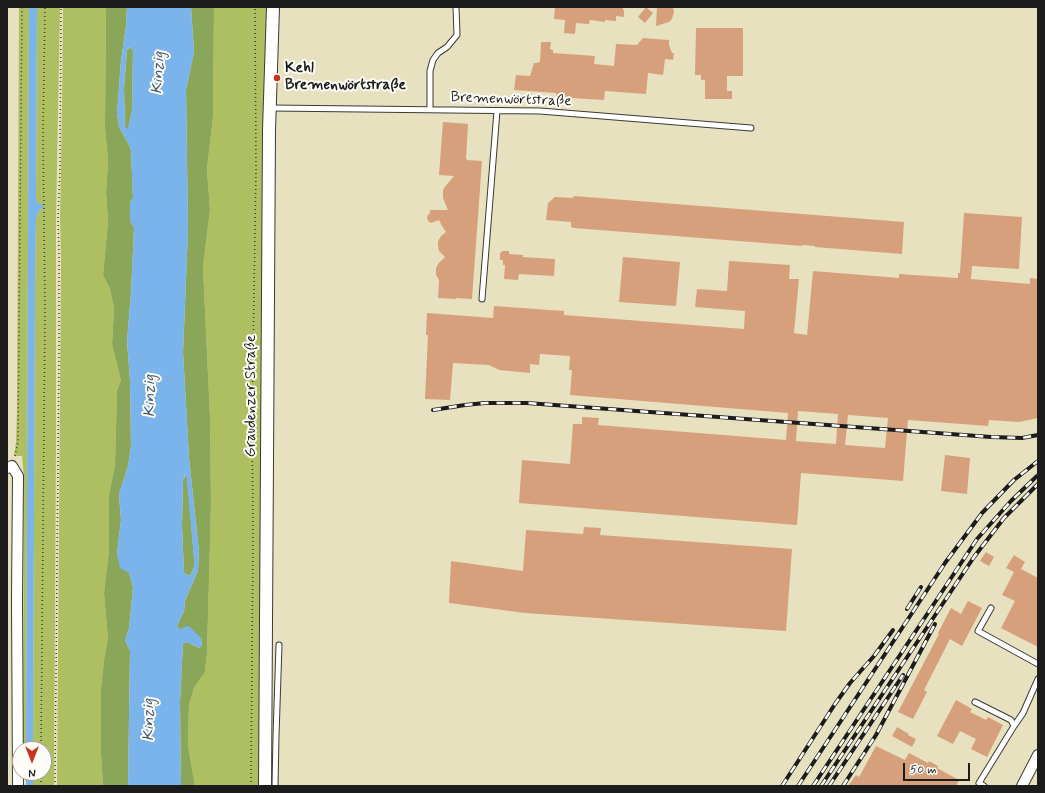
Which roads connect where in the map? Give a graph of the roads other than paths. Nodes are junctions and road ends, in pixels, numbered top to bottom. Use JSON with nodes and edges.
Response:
{"nodes":[{"id":1,"x":273,"y":7,"type":"edge"},
{"id":2,"x":456,"y":7,"type":"edge"},
{"id":3,"x":271,"y":108,"type":"junction"},
{"id":4,"x":430,"y":110,"type":"junction"},
{"id":5,"x":497,"y":111,"type":"junction"},
{"id":6,"x":751,"y":128,"type":"dead end"},
{"id":7,"x":482,"y":300,"type":"dead end"},
{"id":8,"x":10,"y":467,"type":"edge"},
{"id":9,"x":991,"y":608,"type":"dead end"},
{"id":10,"x":279,"y":645,"type":"dead end"},
{"id":11,"x":1038,"y":664,"type":"edge"},
{"id":12,"x":1038,"y":679,"type":"edge"},
{"id":13,"x":975,"y":702,"type":"dead end"},
{"id":14,"x":1014,"y":726,"type":"junction"},
{"id":15,"x":1038,"y":755,"type":"edge"},
{"id":16,"x":18,"y":786,"type":"edge"},
{"id":17,"x":265,"y":786,"type":"edge"},
{"id":18,"x":276,"y":786,"type":"edge"},
{"id":19,"x":984,"y":786,"type":"edge"},
{"id":20,"x":1022,"y":786,"type":"edge"}],
"edges":[{"from":1,"to":3,"type":"street","name":"Graudenzer Straße"},
{"from":2,"to":4,"type":"lane"},
{"from":3,"to":4,"type":"lane","name":"Bremenwörtstraße"},
{"from":3,"to":17,"type":"street","name":"Graudenzer Straße"},
{"from":4,"to":5,"type":"lane","name":"Bremenwörtstraße"},
{"from":5,"to":6,"type":"lane","name":"Bremenwörtstraße"},
{"from":5,"to":7,"type":"lane"},
{"from":8,"to":16,"type":"street"},
{"from":9,"to":11,"type":"lane"},
{"from":10,"to":18,"type":"lane"},
{"from":12,"to":14,"type":"lane"},
{"from":13,"to":14,"type":"lane"},
{"from":14,"to":19,"type":"lane"},
{"from":15,"to":20,"type":"street"}]}
